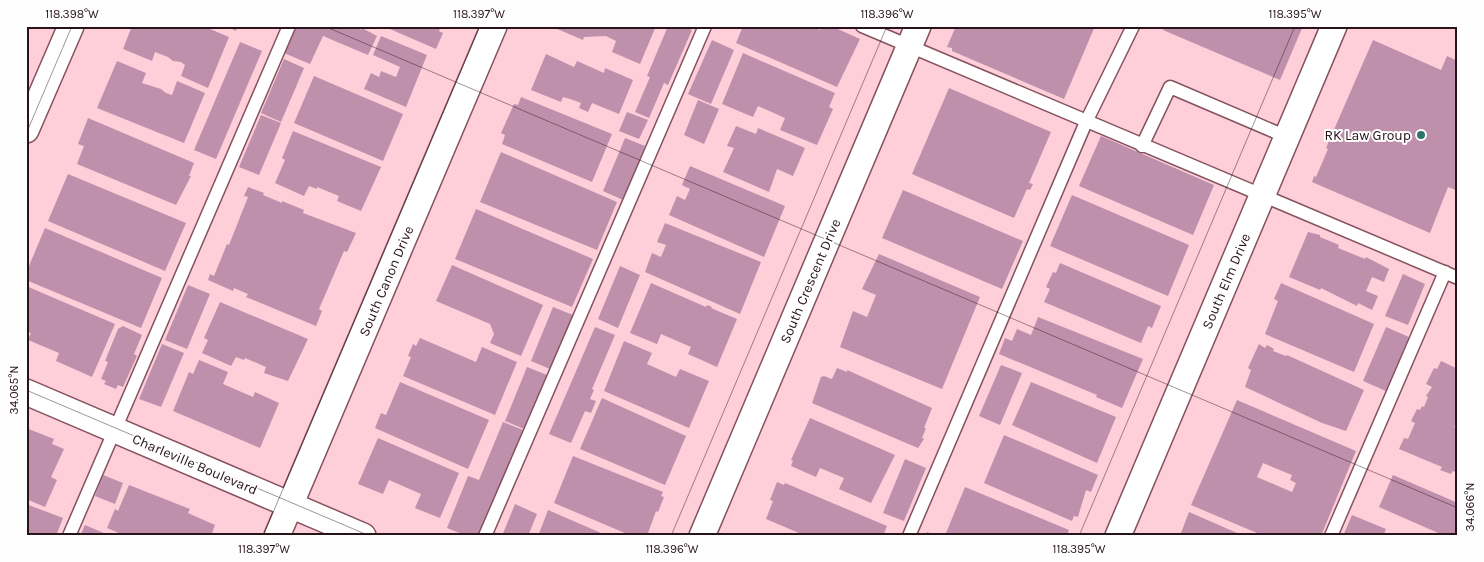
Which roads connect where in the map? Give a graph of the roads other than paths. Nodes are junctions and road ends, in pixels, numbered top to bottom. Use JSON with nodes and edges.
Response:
{"nodes":[{"id":1,"x":71,"y":26,"type":"edge"},
{"id":2,"x":289,"y":26,"type":"edge"},
{"id":3,"x":494,"y":26,"type":"edge"},
{"id":4,"x":705,"y":26,"type":"edge"},
{"id":5,"x":862,"y":26,"type":"edge"},
{"id":6,"x":1133,"y":26,"type":"edge"},
{"id":7,"x":1334,"y":26,"type":"edge"},
{"id":8,"x":914,"y":36,"type":"edge"},
{"id":9,"x":1086,"y":122,"type":"junction"},
{"id":10,"x":26,"y":130,"type":"edge"},
{"id":11,"x":1287,"y":137,"type":"junction"},
{"id":12,"x":1142,"y":146,"type":"junction"},
{"id":13,"x":1261,"y":196,"type":"junction"},
{"id":14,"x":1445,"y":272,"type":"junction"},
{"id":15,"x":1458,"y":278,"type":"edge"},
{"id":16,"x":26,"y":392,"type":"edge"},
{"id":17,"x":114,"y":429,"type":"junction"},
{"id":18,"x":290,"y":505,"type":"junction"},
{"id":19,"x":68,"y":536,"type":"edge"},
{"id":20,"x":277,"y":536,"type":"edge"},
{"id":21,"x":363,"y":536,"type":"edge"},
{"id":22,"x":485,"y":536,"type":"edge"},
{"id":23,"x":702,"y":536,"type":"edge"},
{"id":24,"x":909,"y":536,"type":"edge"},
{"id":25,"x":1118,"y":536,"type":"edge"},
{"id":26,"x":1331,"y":536,"type":"edge"}],
"edges":[{"from":1,"to":10,"type":"street"},
{"from":2,"to":17,"type":"lane"},
{"from":3,"to":18,"type":"street","name":"South Canon Drive"},
{"from":4,"to":22,"type":"lane"},
{"from":5,"to":8,"type":"lane"},
{"from":6,"to":9,"type":"lane"},
{"from":7,"to":11,"type":"street","name":"South Elm Drive"},
{"from":8,"to":9,"type":"lane"},
{"from":8,"to":23,"type":"street","name":"South Crescent Drive"},
{"from":9,"to":12,"type":"lane"},
{"from":9,"to":24,"type":"lane"},
{"from":11,"to":12,"type":"lane"},
{"from":11,"to":13,"type":"street","name":"South Elm Drive"},
{"from":12,"to":13,"type":"lane"},
{"from":13,"to":14,"type":"lane"},
{"from":13,"to":25,"type":"street","name":"South Elm Drive"},
{"from":14,"to":15,"type":"lane"},
{"from":14,"to":26,"type":"lane"},
{"from":16,"to":17,"type":"street","name":"Charleville Boulevard"},
{"from":17,"to":18,"type":"street","name":"Charleville Boulevard"},
{"from":17,"to":19,"type":"lane"},
{"from":18,"to":20,"type":"street","name":"South Canon Drive"},
{"from":18,"to":21,"type":"street","name":"Charleville Boulevard"}]}
